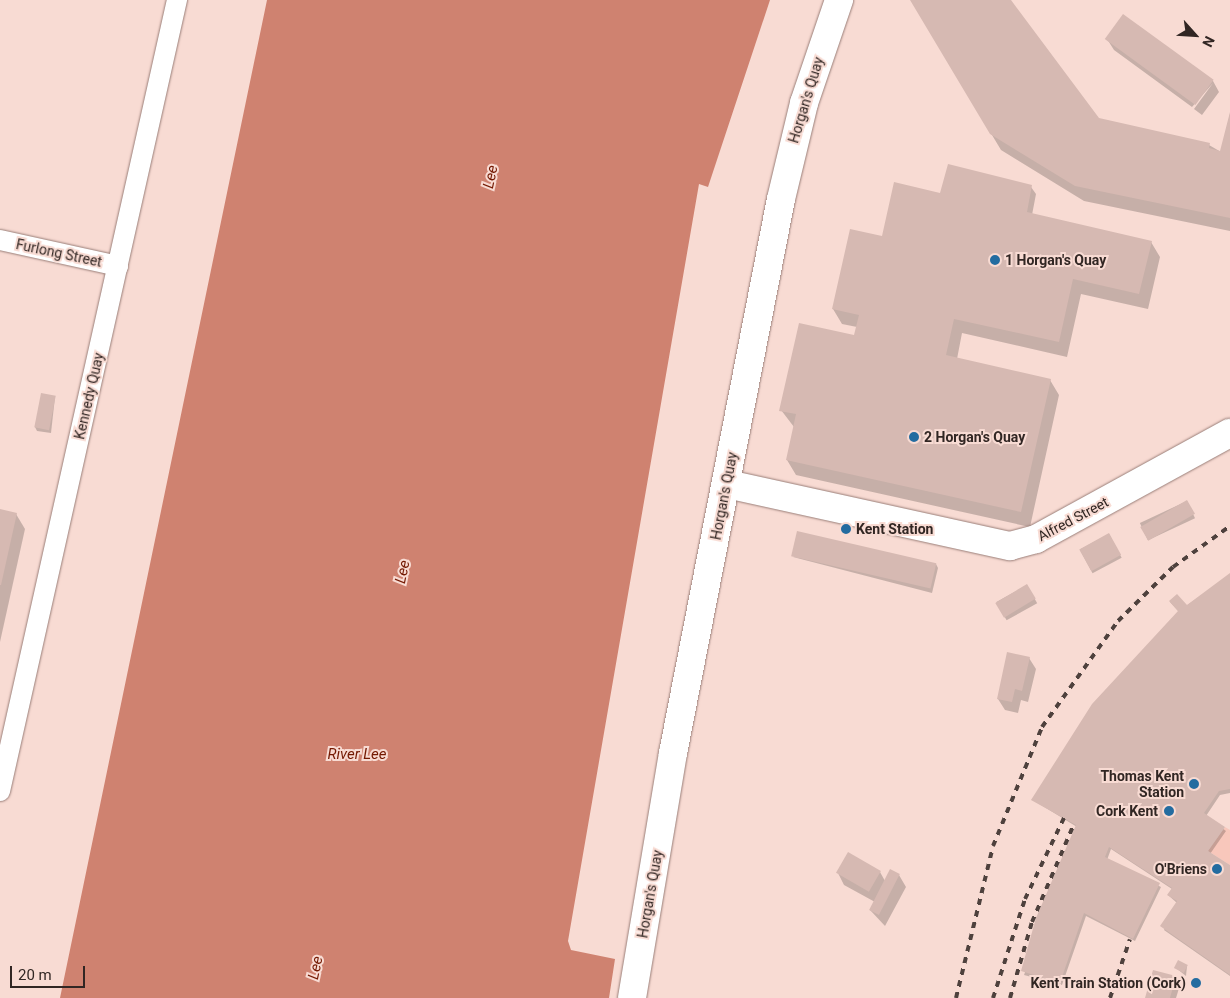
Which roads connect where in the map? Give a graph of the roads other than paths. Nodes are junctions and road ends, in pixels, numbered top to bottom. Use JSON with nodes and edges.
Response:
{"nodes":[{"id":1,"x":178,"y":0,"type":"edge"},
{"id":2,"x":839,"y":0,"type":"edge"},
{"id":3,"x":0,"y":240,"type":"edge"},
{"id":4,"x":118,"y":266,"type":"junction"},
{"id":5,"x":1230,"y":433,"type":"edge"},
{"id":6,"x":727,"y":484,"type":"junction"},
{"id":7,"x":1,"y":784,"type":"edge"},
{"id":8,"x":632,"y":998,"type":"edge"}],
"edges":[{"from":1,"to":4,"type":"street","name":"Kennedy Quay"},
{"from":2,"to":6,"type":"main road","name":"Horgan's Quay"},
{"from":3,"to":4,"type":"street","name":"Furlong Street"},
{"from":4,"to":7,"type":"street","name":"Kennedy Quay"},
{"from":5,"to":6,"type":"main road","name":"Alfred Street"},
{"from":6,"to":8,"type":"main road","name":"Horgan's Quay"}]}
